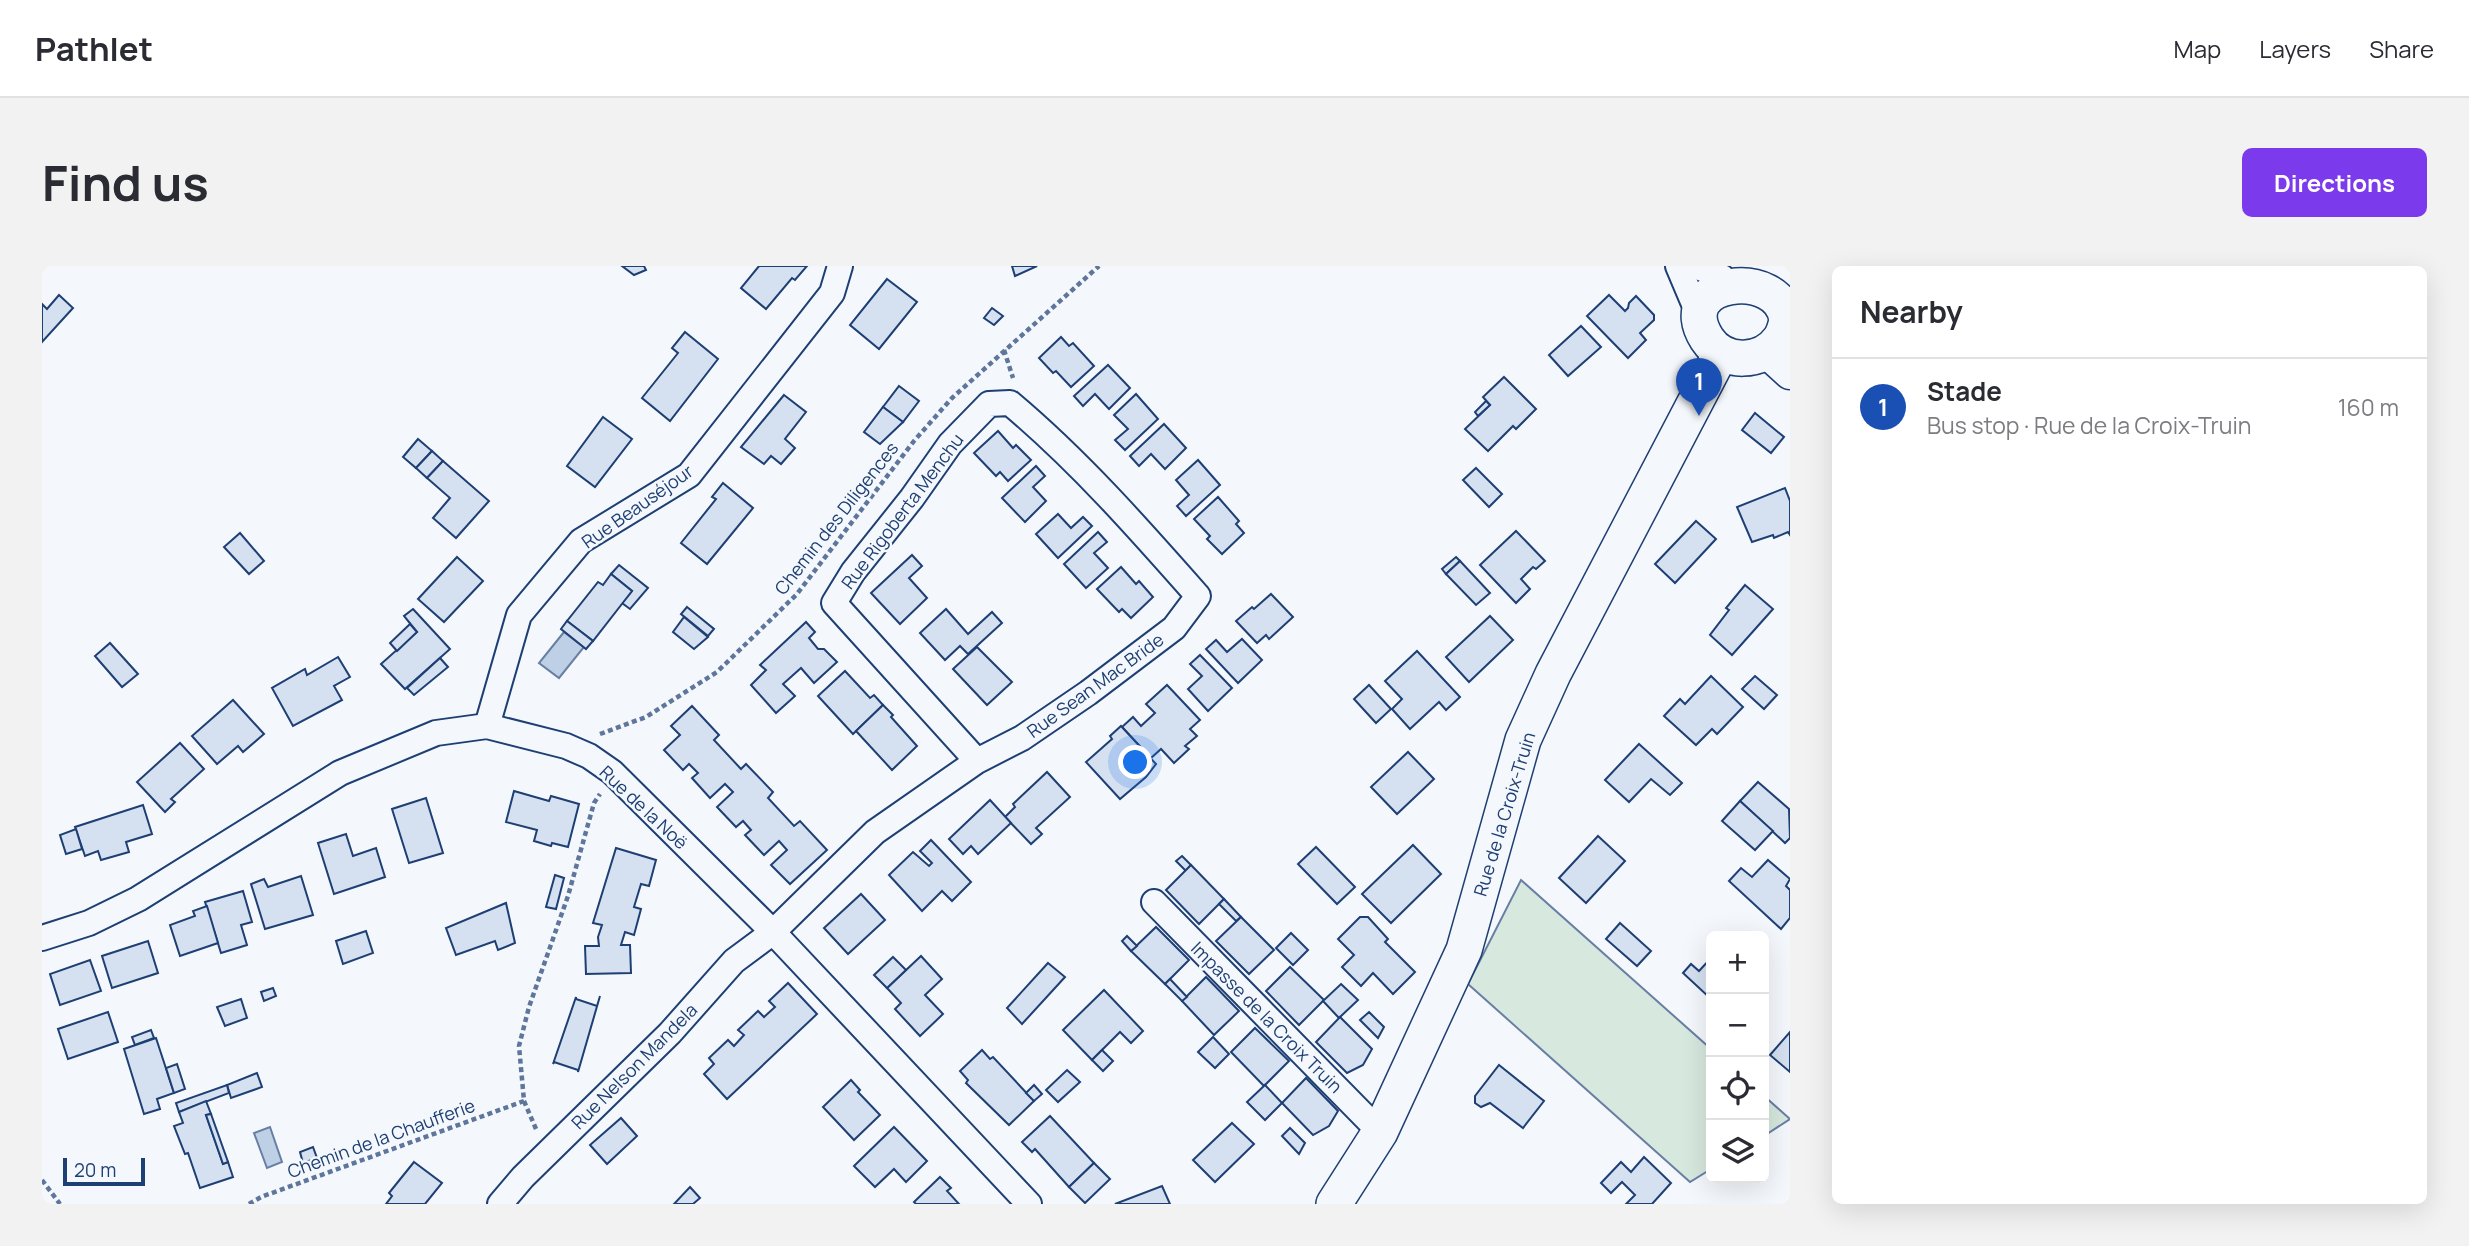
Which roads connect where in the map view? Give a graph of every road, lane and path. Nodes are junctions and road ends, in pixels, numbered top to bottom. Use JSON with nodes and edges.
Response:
{"nodes":[{"id":1,"x":840,"y":266,"type":"edge"},
{"id":2,"x":1099,"y":266,"type":"edge"},
{"id":3,"x":1678,"y":266,"type":"edge"},
{"id":4,"x":1764,"y":271,"type":"edge"},
{"id":5,"x":1708,"y":272,"type":"edge"},
{"id":6,"x":1788,"y":314,"type":"edge"},
{"id":7,"x":1700,"y":318,"type":"junction"},
{"id":8,"x":1721,"y":353,"type":"junction"},
{"id":9,"x":1779,"y":363,"type":"edge"},
{"id":10,"x":1010,"y":403,"type":"joint"},
{"id":11,"x":487,"y":726,"type":"junction"},
{"id":12,"x":566,"y":746,"type":"junction"},
{"id":13,"x":976,"y":761,"type":"junction"},
{"id":14,"x":612,"y":772,"type":"junction"},
{"id":15,"x":1154,"y":902,"type":"dead end"},
{"id":16,"x":773,"y":932,"type":"junction"},
{"id":17,"x":42,"y":938,"type":"edge"},
{"id":18,"x":524,"y":1101,"type":"junction"},
{"id":19,"x":1380,"y":1132,"type":"junction"},
{"id":20,"x":551,"y":1150,"type":"junction"},
{"id":21,"x":42,"y":1180,"type":"edge"},
{"id":22,"x":60,"y":1204,"type":"edge"},
{"id":23,"x":249,"y":1204,"type":"edge"},
{"id":24,"x":500,"y":1204,"type":"edge"},
{"id":25,"x":1029,"y":1204,"type":"edge"},
{"id":26,"x":1334,"y":1204,"type":"edge"}],
"edges":[{"from":1,"to":11,"type":"street","name":"Rue Beauséjour"},
{"from":2,"to":12,"type":"path","name":"Chemin des Diligences"},
{"from":3,"to":7,"type":"street"},
{"from":4,"to":5,"type":"main road"},
{"from":4,"to":6,"type":"main road"},
{"from":5,"to":7,"type":"main road"},
{"from":6,"to":9,"type":"main road"},
{"from":7,"to":8,"type":"main road"},
{"from":8,"to":9,"type":"main road"},
{"from":8,"to":19,"type":"main road","name":"Rue de la Croix-Truin"},
{"from":10,"to":13,"type":"street","name":"Rue Rigoberta Menchu"},
{"from":10,"to":13,"type":"street","name":"Rue Sean Mac Bride"},
{"from":11,"to":12,"type":"street","name":"Rue de la Noë"},
{"from":11,"to":17,"type":"street","name":"Rue de la Noë"},
{"from":12,"to":14,"type":"street","name":"Rue de la Noë"},
{"from":13,"to":16,"type":"street","name":"Rue Sean Mac Bride"},
{"from":14,"to":16,"type":"street","name":"Rue de la Noë"},
{"from":14,"to":18,"type":"path"},
{"from":15,"to":19,"type":"street","name":"Impasse de la Croix Truin"},
{"from":16,"to":20,"type":"street","name":"Rue Nelson Mandela"},
{"from":16,"to":25,"type":"street","name":"Rue de la Noë"},
{"from":18,"to":20,"type":"path"},
{"from":18,"to":23,"type":"path","name":"Chemin de la Chaufferie"},
{"from":19,"to":26,"type":"main road","name":"Rue de la Croix-Truin"},
{"from":20,"to":24,"type":"street","name":"Rue Nelson Mandela"},
{"from":21,"to":22,"type":"path"}]}
